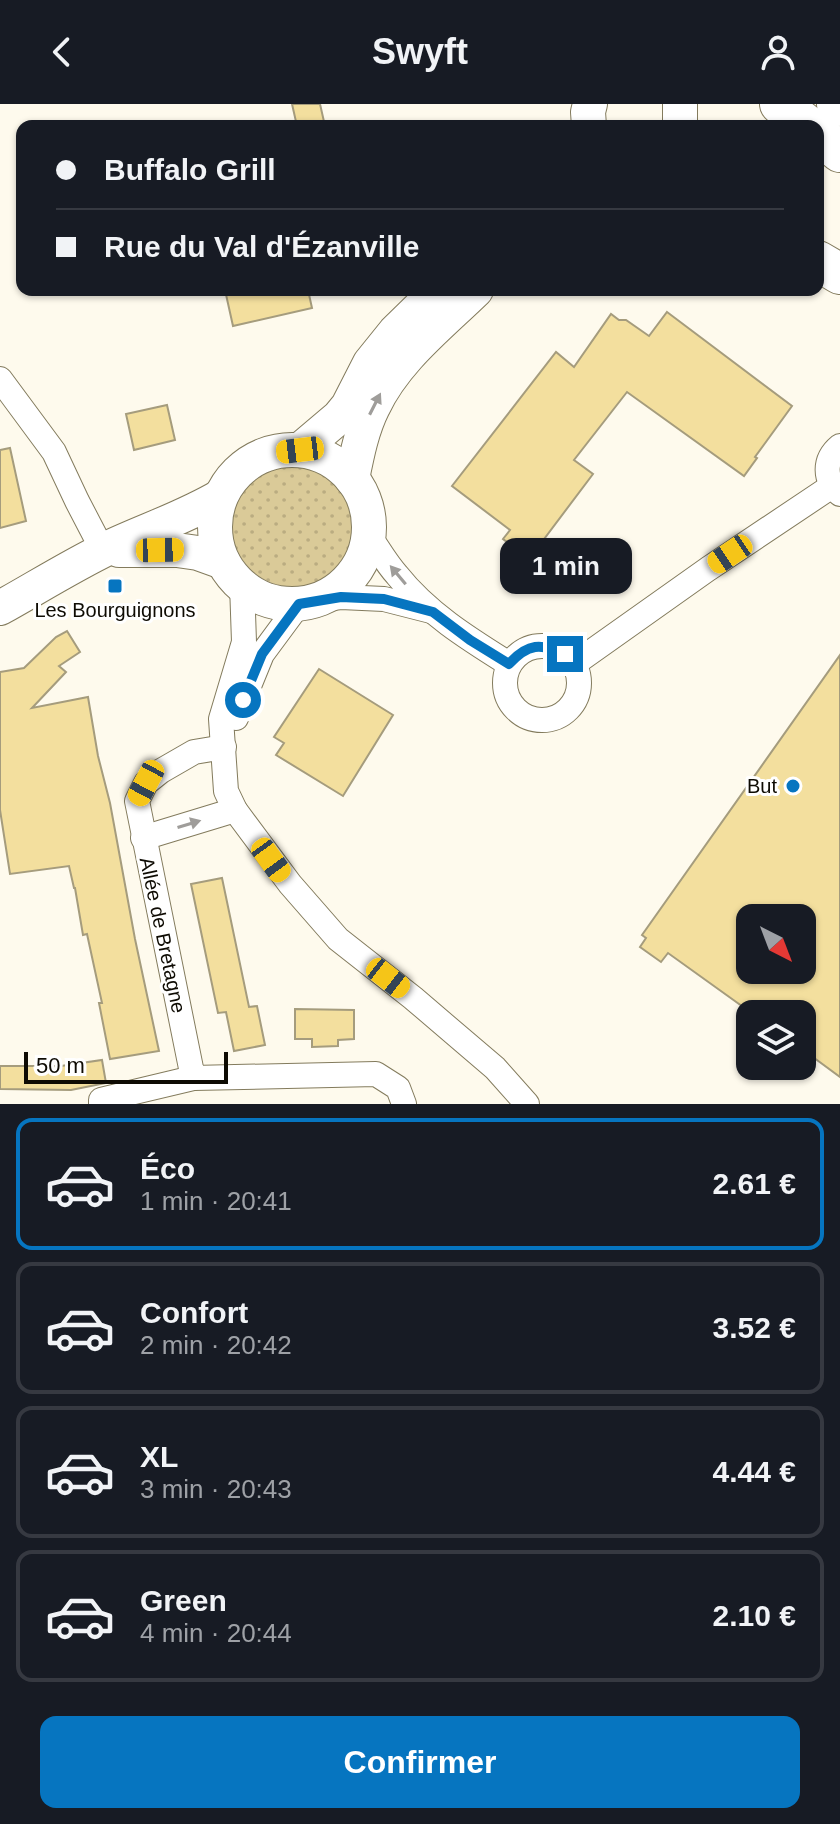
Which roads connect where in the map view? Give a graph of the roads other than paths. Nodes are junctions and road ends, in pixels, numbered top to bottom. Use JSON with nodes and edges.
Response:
{"nodes":[{"id":1,"x":780,"y":104,"type":"edge"},
{"id":2,"x":800,"y":120,"type":"edge"},
{"id":3,"x":824,"y":139,"type":"edge"},
{"id":4,"x":840,"y":152,"type":"edge"},
{"id":5,"x":432,"y":296,"type":"edge"},
{"id":6,"x":470,"y":296,"type":"edge"},
{"id":7,"x":0,"y":379,"type":"edge"},
{"id":8,"x":840,"y":446,"type":"edge"},
{"id":9,"x":300,"y":450,"type":"junction"},
{"id":10,"x":352,"y":479,"type":"junction"},
{"id":11,"x":836,"y":490,"type":"edge"},
{"id":12,"x":221,"y":496,"type":"junction"},
{"id":13,"x":368,"y":534,"type":"junction"},
{"id":14,"x":103,"y":551,"type":"junction"},
{"id":15,"x":232,"y":573,"type":"junction"},
{"id":16,"x":308,"y":602,"type":"junction"},
{"id":17,"x":0,"y":608,"type":"edge"},
{"id":18,"x":433,"y":612,"type":"junction"},
{"id":19,"x":509,"y":664,"type":"junction"},
{"id":20,"x":574,"y":664,"type":"junction"},
{"id":21,"x":224,"y":747,"type":"junction"},
{"id":22,"x":235,"y":810,"type":"junction"},
{"id":23,"x":143,"y":838,"type":"junction"},
{"id":24,"x":193,"y":1078,"type":"junction"},
{"id":25,"x":101,"y":1104,"type":"edge"},
{"id":26,"x":404,"y":1104,"type":"edge"},
{"id":27,"x":527,"y":1104,"type":"edge"}],
"edges":[{"from":1,"to":2,"type":"highway"},
{"from":3,"to":4,"type":"highway"},
{"from":5,"to":9,"type":"main road"},
{"from":10,"to":6,"type":"main road","one_way":true},
{"from":7,"to":14,"type":"street"},
{"from":8,"to":11,"type":"street"},
{"from":9,"to":10,"type":"main road"},
{"from":9,"to":12,"type":"main road"},
{"from":10,"to":13,"type":"main road"},
{"from":11,"to":20,"type":"street"},
{"from":12,"to":14,"type":"main road"},
{"from":12,"to":15,"type":"main road"},
{"from":13,"to":16,"type":"main road"},
{"from":18,"to":13,"type":"street","one_way":true},
{"from":14,"to":15,"type":"main road"},
{"from":14,"to":17,"type":"main road"},
{"from":15,"to":16,"type":"main road"},
{"from":15,"to":21,"type":"street"},
{"from":16,"to":18,"type":"street"},
{"from":16,"to":21,"type":"street"},
{"from":18,"to":19,"type":"street"},
{"from":19,"to":20,"type":"street"},
{"from":19,"to":20,"type":"street"},
{"from":21,"to":22,"type":"street"},
{"from":21,"to":23,"type":"street","name":"Allée de Bretagne"},
{"from":23,"to":22,"type":"street","name":"Allée de Bretagne","one_way":true},
{"from":22,"to":27,"type":"street"},
{"from":23,"to":24,"type":"street","name":"Allée de Bretagne"},
{"from":24,"to":25,"type":"street"},
{"from":24,"to":26,"type":"street"}]}
